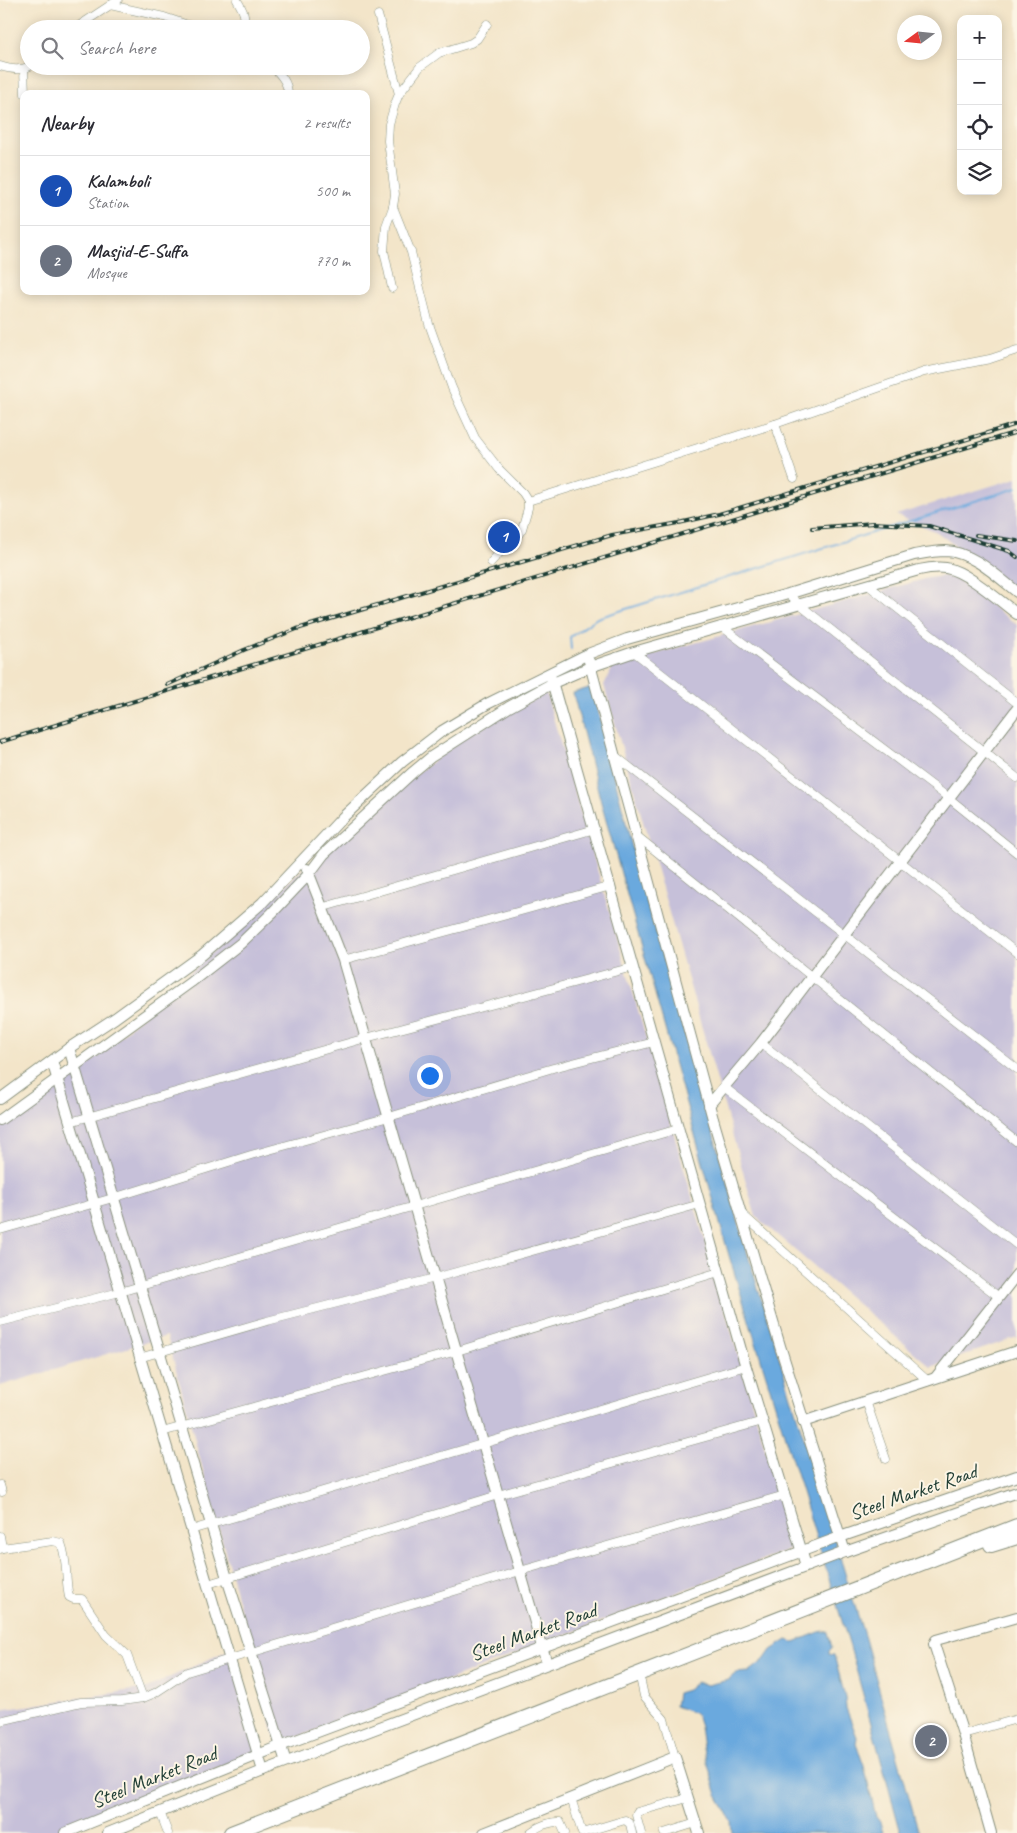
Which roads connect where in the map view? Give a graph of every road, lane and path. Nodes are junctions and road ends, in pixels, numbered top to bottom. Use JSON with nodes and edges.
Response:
{"nodes":[{"id":1,"x":118,"y":0,"type":"edge"},
{"id":2,"x":237,"y":0,"type":"edge"},
{"id":3,"x":110,"y":5,"type":"junction"},
{"id":4,"x":378,"y":15,"type":"dead end"},
{"id":5,"x":88,"y":20,"type":"edge"},
{"id":6,"x":173,"y":20,"type":"edge"},
{"id":7,"x":246,"y":20,"type":"edge"},
{"id":8,"x":487,"y":24,"type":"dead end"},
{"id":9,"x":0,"y":66,"type":"edge"},
{"id":10,"x":20,"y":68,"type":"edge"},
{"id":11,"x":26,"y":75,"type":"edge"},
{"id":12,"x":281,"y":75,"type":"edge"},
{"id":13,"x":25,"y":90,"type":"edge"},
{"id":14,"x":288,"y":90,"type":"edge"},
{"id":15,"x":399,"y":94,"type":"junction"},
{"id":16,"x":393,"y":206,"type":"junction"},
{"id":17,"x":392,"y":288,"type":"dead end"},
{"id":18,"x":1017,"y":350,"type":"edge"},
{"id":19,"x":775,"y":424,"type":"junction"},
{"id":20,"x":794,"y":479,"type":"dead end"},
{"id":21,"x":528,"y":501,"type":"junction"},
{"id":22,"x":491,"y":562,"type":"dead end"},
{"id":23,"x":868,"y":585,"type":"junction"},
{"id":24,"x":1017,"y":592,"type":"edge"},
{"id":25,"x":788,"y":594,"type":"junction"},
{"id":26,"x":800,"y":605,"type":"junction"},
{"id":27,"x":1017,"y":614,"type":"edge"},
{"id":28,"x":721,"y":626,"type":"junction"},
{"id":29,"x":634,"y":652,"type":"junction"},
{"id":30,"x":583,"y":656,"type":"junction"},
{"id":31,"x":586,"y":668,"type":"junction"},
{"id":32,"x":551,"y":671,"type":"junction"},
{"id":33,"x":555,"y":682,"type":"junction"},
{"id":34,"x":1017,"y":703,"type":"edge"},
{"id":35,"x":1017,"y":709,"type":"edge"},
{"id":36,"x":984,"y":752,"type":"junction"},
{"id":37,"x":614,"y":755,"type":"junction"},
{"id":38,"x":1017,"y":778,"type":"edge"},
{"id":39,"x":950,"y":799,"type":"junction"},
{"id":40,"x":594,"y":829,"type":"junction"},
{"id":41,"x":636,"y":836,"type":"junction"},
{"id":42,"x":1017,"y":853,"type":"edge"},
{"id":43,"x":303,"y":859,"type":"junction"},
{"id":44,"x":900,"y":862,"type":"junction"},
{"id":45,"x":309,"y":874,"type":"junction"},
{"id":46,"x":611,"y":886,"type":"junction"},
{"id":47,"x":324,"y":908,"type":"junction"},
{"id":48,"x":845,"y":934,"type":"junction"},
{"id":49,"x":1017,"y":953,"type":"edge"},
{"id":50,"x":344,"y":960,"type":"junction"},
{"id":51,"x":633,"y":967,"type":"junction"},
{"id":52,"x":812,"y":977,"type":"junction"},
{"id":53,"x":366,"y":1038,"type":"junction"},
{"id":54,"x":654,"y":1042,"type":"junction"},
{"id":55,"x":761,"y":1043,"type":"junction"},
{"id":56,"x":69,"y":1048,"type":"junction"},
{"id":57,"x":52,"y":1061,"type":"junction"},
{"id":58,"x":74,"y":1067,"type":"junction"},
{"id":59,"x":1017,"y":1069,"type":"edge"},
{"id":60,"x":58,"y":1079,"type":"junction"},
{"id":61,"x":724,"y":1087,"type":"junction"},
{"id":62,"x":0,"y":1099,"type":"edge"},
{"id":63,"x":709,"y":1105,"type":"junction"},
{"id":64,"x":89,"y":1116,"type":"junction"},
{"id":65,"x":389,"y":1117,"type":"junction"},
{"id":66,"x":0,"y":1120,"type":"edge"},
{"id":67,"x":70,"y":1122,"type":"junction"},
{"id":68,"x":678,"y":1129,"type":"junction"},
{"id":69,"x":1017,"y":1142,"type":"edge"},
{"id":70,"x":113,"y":1198,"type":"junction"},
{"id":71,"x":94,"y":1204,"type":"junction"},
{"id":72,"x":700,"y":1204,"type":"junction"},
{"id":73,"x":415,"y":1207,"type":"junction"},
{"id":74,"x":742,"y":1214,"type":"junction"},
{"id":75,"x":0,"y":1230,"type":"edge"},
{"id":76,"x":1017,"y":1245,"type":"edge"},
{"id":77,"x":719,"y":1272,"type":"junction"},
{"id":78,"x":1017,"y":1274,"type":"edge"},
{"id":79,"x":435,"y":1278,"type":"junction"},
{"id":80,"x":138,"y":1287,"type":"junction"},
{"id":81,"x":120,"y":1292,"type":"junction"},
{"id":82,"x":999,"y":1297,"type":"junction"},
{"id":83,"x":0,"y":1322,"type":"edge"},
{"id":84,"x":1017,"y":1351,"type":"edge"},
{"id":85,"x":158,"y":1352,"type":"junction"},
{"id":86,"x":457,"y":1352,"type":"junction"},
{"id":87,"x":140,"y":1358,"type":"junction"},
{"id":88,"x":746,"y":1366,"type":"junction"},
{"id":89,"x":932,"y":1379,"type":"junction"},
{"id":90,"x":866,"y":1401,"type":"junction"},
{"id":91,"x":763,"y":1421,"type":"junction"},
{"id":92,"x":803,"y":1422,"type":"junction"},
{"id":93,"x":181,"y":1427,"type":"junction"},
{"id":94,"x":162,"y":1432,"type":"junction"},
{"id":95,"x":483,"y":1444,"type":"junction"},
{"id":96,"x":886,"y":1459,"type":"dead end"},
{"id":97,"x":1017,"y":1476,"type":"edge"},
{"id":98,"x":1017,"y":1492,"type":"edge"},
{"id":99,"x":498,"y":1495,"type":"junction"},
{"id":100,"x":785,"y":1495,"type":"junction"},
{"id":101,"x":210,"y":1524,"type":"junction"},
{"id":102,"x":1017,"y":1526,"type":"edge"},
{"id":103,"x":191,"y":1530,"type":"junction"},
{"id":104,"x":0,"y":1536,"type":"edge"},
{"id":105,"x":840,"y":1537,"type":"junction"},
{"id":106,"x":1017,"y":1537,"type":"edge"},
{"id":107,"x":1,"y":1548,"type":"edge"},
{"id":108,"x":802,"y":1552,"type":"junction"},
{"id":109,"x":845,"y":1552,"type":"junction"},
{"id":110,"x":806,"y":1566,"type":"junction"},
{"id":111,"x":520,"y":1571,"type":"junction"},
{"id":112,"x":227,"y":1578,"type":"junction"},
{"id":113,"x":208,"y":1584,"type":"junction"},
{"id":114,"x":867,"y":1589,"type":"junction"},
{"id":115,"x":816,"y":1609,"type":"junction"},
{"id":116,"x":1017,"y":1617,"type":"edge"},
{"id":117,"x":542,"y":1648,"type":"junction"},
{"id":118,"x":250,"y":1653,"type":"junction"},
{"id":119,"x":231,"y":1660,"type":"junction"},
{"id":120,"x":547,"y":1664,"type":"junction"},
{"id":121,"x":641,"y":1682,"type":"junction"},
{"id":122,"x":143,"y":1698,"type":"junction"},
{"id":123,"x":1017,"y":1719,"type":"edge"},
{"id":124,"x":0,"y":1721,"type":"edge"},
{"id":125,"x":963,"y":1734,"type":"junction"},
{"id":126,"x":280,"y":1746,"type":"junction"},
{"id":127,"x":259,"y":1754,"type":"junction"},
{"id":128,"x":675,"y":1757,"type":"junction"},
{"id":129,"x":286,"y":1762,"type":"junction"},
{"id":130,"x":263,"y":1771,"type":"junction"},
{"id":131,"x":572,"y":1798,"type":"junction"},
{"id":132,"x":688,"y":1798,"type":"junction"},
{"id":133,"x":160,"y":1812,"type":"junction"},
{"id":134,"x":523,"y":1817,"type":"junction"},
{"id":135,"x":696,"y":1830,"type":"edge"},
{"id":136,"x":529,"y":1832,"type":"edge"},
{"id":137,"x":65,"y":1833,"type":"edge"},
{"id":138,"x":108,"y":1833,"type":"edge"},
{"id":139,"x":168,"y":1833,"type":"edge"},
{"id":140,"x":231,"y":1833,"type":"edge"},
{"id":141,"x":255,"y":1833,"type":"edge"},
{"id":142,"x":484,"y":1833,"type":"edge"},
{"id":143,"x":565,"y":1833,"type":"edge"},
{"id":144,"x":632,"y":1833,"type":"edge"},
{"id":145,"x":641,"y":1833,"type":"edge"},
{"id":146,"x":664,"y":1833,"type":"edge"},
{"id":147,"x":992,"y":1833,"type":"edge"}],
"edges":[{"from":1,"to":3,"type":"street"},
{"from":2,"to":7,"type":"street"},
{"from":3,"to":5,"type":"street"},
{"from":3,"to":6,"type":"street"},
{"from":4,"to":15,"type":"street"},
{"from":8,"to":15,"type":"street"},
{"from":9,"to":10,"type":"street"},
{"from":11,"to":13,"type":"street"},
{"from":12,"to":14,"type":"street"},
{"from":15,"to":16,"type":"street"},
{"from":16,"to":17,"type":"street"},
{"from":16,"to":21,"type":"street"},
{"from":18,"to":19,"type":"street"},
{"from":19,"to":20,"type":"street"},
{"from":19,"to":21,"type":"street"},
{"from":21,"to":22,"type":"street"},
{"from":23,"to":26,"type":"street"},
{"from":23,"to":27,"type":"street"},
{"from":23,"to":34,"type":"street"},
{"from":24,"to":25,"type":"street"},
{"from":25,"to":26,"type":"street"},
{"from":25,"to":30,"type":"street"},
{"from":26,"to":28,"type":"street"},
{"from":26,"to":36,"type":"street"},
{"from":28,"to":29,"type":"street"},
{"from":28,"to":39,"type":"street"},
{"from":29,"to":31,"type":"street"},
{"from":29,"to":44,"type":"street"},
{"from":30,"to":31,"type":"street"},
{"from":30,"to":32,"type":"street"},
{"from":31,"to":33,"type":"street"},
{"from":31,"to":37,"type":"street"},
{"from":32,"to":33,"type":"street"},
{"from":32,"to":43,"type":"street"},
{"from":33,"to":40,"type":"street"},
{"from":33,"to":45,"type":"street"},
{"from":35,"to":36,"type":"street"},
{"from":36,"to":38,"type":"street"},
{"from":36,"to":39,"type":"street"},
{"from":37,"to":41,"type":"street"},
{"from":37,"to":48,"type":"street"},
{"from":39,"to":42,"type":"street"},
{"from":39,"to":44,"type":"street"},
{"from":40,"to":46,"type":"street"},
{"from":40,"to":47,"type":"street"},
{"from":41,"to":52,"type":"street"},
{"from":41,"to":63,"type":"street"},
{"from":43,"to":45,"type":"street"},
{"from":43,"to":56,"type":"street"},
{"from":44,"to":48,"type":"street"},
{"from":44,"to":49,"type":"street"},
{"from":45,"to":47,"type":"street"},
{"from":45,"to":58,"type":"street"},
{"from":46,"to":50,"type":"street"},
{"from":46,"to":51,"type":"street"},
{"from":47,"to":50,"type":"street"},
{"from":48,"to":52,"type":"street"},
{"from":48,"to":59,"type":"street"},
{"from":50,"to":53,"type":"street"},
{"from":51,"to":53,"type":"street"},
{"from":51,"to":54,"type":"street"},
{"from":52,"to":55,"type":"street"},
{"from":52,"to":69,"type":"street"},
{"from":53,"to":64,"type":"street"},
{"from":53,"to":65,"type":"street"},
{"from":54,"to":65,"type":"street"},
{"from":54,"to":68,"type":"street"},
{"from":55,"to":61,"type":"street"},
{"from":55,"to":76,"type":"street"},
{"from":56,"to":57,"type":"street"},
{"from":56,"to":58,"type":"street"},
{"from":57,"to":60,"type":"street"},
{"from":57,"to":62,"type":"street"},
{"from":58,"to":60,"type":"street"},
{"from":58,"to":64,"type":"street"},
{"from":60,"to":66,"type":"street"},
{"from":60,"to":67,"type":"street"},
{"from":61,"to":63,"type":"street"},
{"from":61,"to":82,"type":"street"},
{"from":63,"to":74,"type":"street"},
{"from":64,"to":67,"type":"street"},
{"from":64,"to":70,"type":"street"},
{"from":65,"to":70,"type":"street"},
{"from":65,"to":73,"type":"street"},
{"from":67,"to":71,"type":"street"},
{"from":68,"to":72,"type":"street"},
{"from":68,"to":73,"type":"street"},
{"from":70,"to":71,"type":"street"},
{"from":70,"to":80,"type":"street"},
{"from":71,"to":75,"type":"street"},
{"from":71,"to":81,"type":"street"},
{"from":72,"to":77,"type":"street"},
{"from":72,"to":79,"type":"street"},
{"from":73,"to":79,"type":"street"},
{"from":73,"to":80,"type":"street"},
{"from":74,"to":89,"type":"street"},
{"from":74,"to":92,"type":"street"},
{"from":77,"to":86,"type":"street"},
{"from":77,"to":88,"type":"street"},
{"from":78,"to":82,"type":"street"},
{"from":79,"to":85,"type":"street"},
{"from":79,"to":86,"type":"street"},
{"from":80,"to":81,"type":"street"},
{"from":80,"to":85,"type":"street"},
{"from":81,"to":83,"type":"street"},
{"from":81,"to":87,"type":"street"},
{"from":82,"to":89,"type":"street"},
{"from":84,"to":89,"type":"street"},
{"from":85,"to":87,"type":"street"},
{"from":85,"to":93,"type":"street"},
{"from":86,"to":93,"type":"street"},
{"from":86,"to":95,"type":"street"},
{"from":87,"to":94,"type":"street"},
{"from":88,"to":91,"type":"street"},
{"from":88,"to":95,"type":"street"},
{"from":89,"to":90,"type":"street"},
{"from":90,"to":92,"type":"street"},
{"from":90,"to":96,"type":"street"},
{"from":91,"to":99,"type":"street"},
{"from":91,"to":100,"type":"street"},
{"from":92,"to":105,"type":"street"},
{"from":93,"to":94,"type":"street"},
{"from":93,"to":101,"type":"street"},
{"from":94,"to":103,"type":"street"},
{"from":95,"to":99,"type":"street"},
{"from":95,"to":101,"type":"street"},
{"from":97,"to":105,"type":"street","name":"Steel Market Road"},
{"from":98,"to":109,"type":"street","name":"Steel Market Road"},
{"from":99,"to":111,"type":"street"},
{"from":99,"to":112,"type":"street"},
{"from":100,"to":108,"type":"street"},
{"from":100,"to":111,"type":"street"},
{"from":101,"to":103,"type":"street"},
{"from":101,"to":112,"type":"street"},
{"from":102,"to":114,"type":"highway"},
{"from":103,"to":113,"type":"street"},
{"from":104,"to":107,"type":"street"},
{"from":105,"to":108,"type":"street","name":"Steel Market Road"},
{"from":105,"to":109,"type":"street"},
{"from":106,"to":114,"type":"highway"},
{"from":107,"to":122,"type":"street"},
{"from":108,"to":110,"type":"street"},
{"from":108,"to":117,"type":"street","name":"Steel Market Road"},
{"from":109,"to":110,"type":"street","name":"Steel Market Road"},
{"from":110,"to":120,"type":"street","name":"Steel Market Road"},
{"from":111,"to":117,"type":"street"},
{"from":111,"to":118,"type":"street"},
{"from":112,"to":113,"type":"street"},
{"from":112,"to":118,"type":"street"},
{"from":113,"to":119,"type":"street"},
{"from":114,"to":115,"type":"highway"},
{"from":115,"to":121,"type":"highway"},
{"from":115,"to":140,"type":"highway"},
{"from":116,"to":125,"type":"street"},
{"from":117,"to":120,"type":"street"},
{"from":117,"to":126,"type":"street","name":"Steel Market Road"},
{"from":118,"to":119,"type":"street"},
{"from":118,"to":126,"type":"street"},
{"from":119,"to":122,"type":"street"},
{"from":119,"to":127,"type":"street"},
{"from":120,"to":129,"type":"street","name":"Steel Market Road"},
{"from":121,"to":128,"type":"street"},
{"from":121,"to":141,"type":"highway"},
{"from":122,"to":124,"type":"street"},
{"from":123,"to":125,"type":"street"},
{"from":125,"to":147,"type":"street"},
{"from":126,"to":127,"type":"street","name":"Steel Market Road"},
{"from":126,"to":129,"type":"street"},
{"from":127,"to":130,"type":"street"},
{"from":127,"to":137,"type":"street","name":"Steel Market Road"},
{"from":128,"to":131,"type":"street"},
{"from":128,"to":132,"type":"street"},
{"from":129,"to":130,"type":"street","name":"Steel Market Road"},
{"from":130,"to":133,"type":"street","name":"Steel Market Road"},
{"from":131,"to":134,"type":"street"},
{"from":131,"to":144,"type":"street"},
{"from":132,"to":135,"type":"street"},
{"from":132,"to":145,"type":"street"},
{"from":133,"to":138,"type":"street","name":"Steel Market Road"},
{"from":133,"to":139,"type":"street"},
{"from":134,"to":136,"type":"street"},
{"from":134,"to":142,"type":"street"},
{"from":135,"to":146,"type":"street"},
{"from":136,"to":143,"type":"street"}]}
